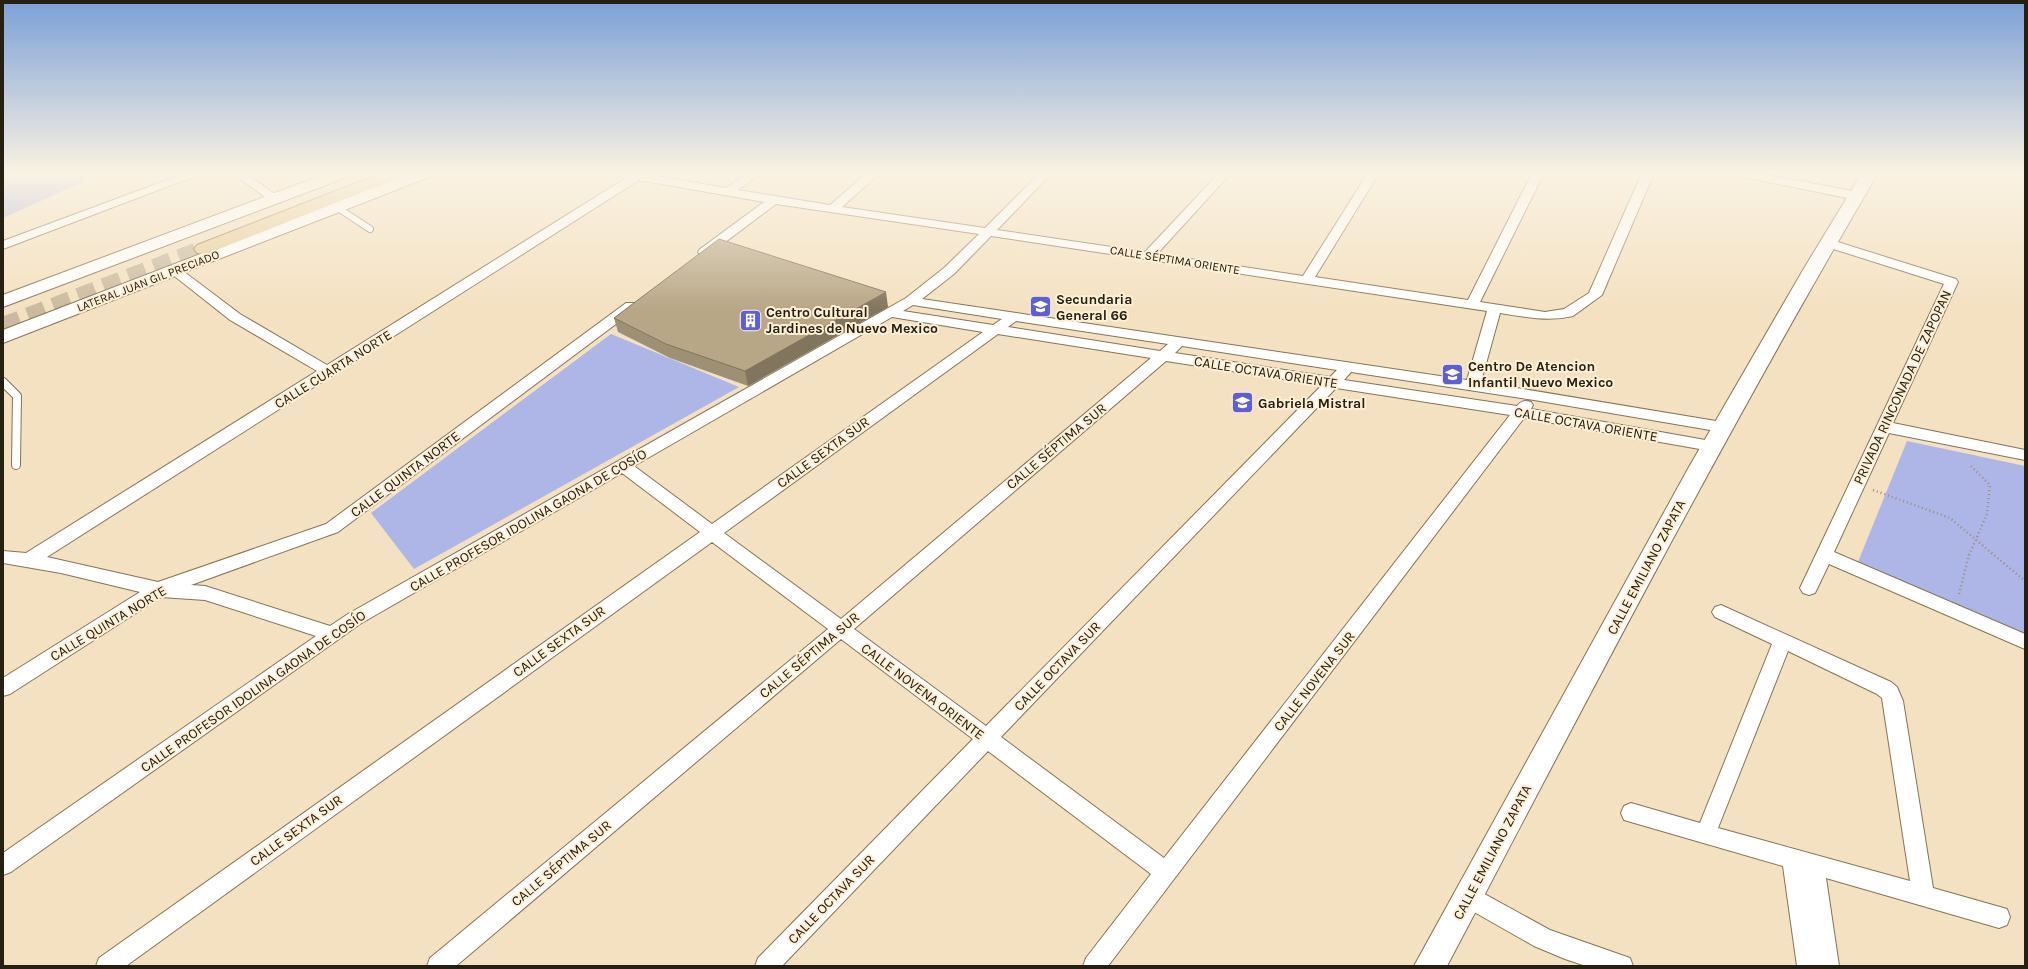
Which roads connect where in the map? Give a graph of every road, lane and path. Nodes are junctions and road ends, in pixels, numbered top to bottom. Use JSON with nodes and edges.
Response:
{"nodes":[{"id":1,"x":77,"y":218,"type":"edge"},
{"id":2,"x":225,"y":218,"type":"edge"},
{"id":3,"x":263,"y":218,"type":"edge"},
{"id":4,"x":273,"y":218,"type":"edge"},
{"id":5,"x":311,"y":218,"type":"edge"},
{"id":6,"x":354,"y":218,"type":"edge"},
{"id":7,"x":571,"y":218,"type":"edge"},
{"id":8,"x":750,"y":218,"type":"edge"},
{"id":9,"x":895,"y":218,"type":"edge"},
{"id":10,"x":1002,"y":218,"type":"edge"},
{"id":11,"x":1184,"y":218,"type":"edge"},
{"id":12,"x":1346,"y":218,"type":"edge"},
{"id":13,"x":1516,"y":218,"type":"edge"},
{"id":14,"x":1629,"y":218,"type":"edge"},
{"id":15,"x":1843,"y":218,"type":"edge"},
{"id":16,"x":370,"y":229,"type":"dead end"},
{"id":17,"x":988,"y":232,"type":"junction"},
{"id":18,"x":3,"y":245,"type":"edge"},
{"id":19,"x":1825,"y":247,"type":"junction"},
{"id":20,"x":1148,"y":256,"type":"junction"},
{"id":21,"x":691,"y":262,"type":"edge"},
{"id":22,"x":174,"y":271,"type":"junction"},
{"id":23,"x":1307,"y":280,"type":"junction"},
{"id":24,"x":646,"y":295,"type":"edge"},
{"id":25,"x":3,"y":301,"type":"edge"},
{"id":26,"x":911,"y":301,"type":"junction"},
{"id":27,"x":1472,"y":305,"type":"junction"},
{"id":28,"x":1494,"y":308,"type":"junction"},
{"id":29,"x":891,"y":313,"type":"junction"},
{"id":30,"x":1013,"y":317,"type":"junction"},
{"id":31,"x":996,"y":329,"type":"junction"},
{"id":32,"x":3,"y":336,"type":"edge"},
{"id":33,"x":1179,"y":342,"type":"junction"},
{"id":34,"x":1162,"y":356,"type":"junction"},
{"id":35,"x":1348,"y":367,"type":"junction"},
{"id":36,"x":329,"y":372,"type":"junction"},
{"id":37,"x":3,"y":382,"type":"edge"},
{"id":38,"x":1333,"y":382,"type":"junction"},
{"id":39,"x":1473,"y":386,"type":"junction"},
{"id":40,"x":1534,"y":395,"type":"junction"},
{"id":41,"x":1521,"y":412,"type":"junction"},
{"id":42,"x":1885,"y":427,"type":"junction"},
{"id":43,"x":1717,"y":437,"type":"junction"},
{"id":44,"x":2025,"y":455,"type":"edge"},
{"id":45,"x":1970,"y":464,"type":"dead end"},
{"id":46,"x":16,"y":465,"type":"dead end"},
{"id":47,"x":623,"y":466,"type":"junction"},
{"id":48,"x":1858,"y":485,"type":"junction"},
{"id":49,"x":711,"y":532,"type":"junction"},
{"id":50,"x":1976,"y":539,"type":"junction"},
{"id":51,"x":1825,"y":555,"type":"junction"},
{"id":52,"x":3,"y":557,"type":"edge"},
{"id":53,"x":30,"y":559,"type":"junction"},
{"id":54,"x":2025,"y":581,"type":"edge"},
{"id":55,"x":1809,"y":588,"type":"dead end"},
{"id":56,"x":159,"y":589,"type":"junction"},
{"id":57,"x":1954,"y":610,"type":"junction"},
{"id":58,"x":1721,"y":612,"type":"dead end"},
{"id":59,"x":841,"y":629,"type":"junction"},
{"id":60,"x":332,"y":634,"type":"junction"},
{"id":61,"x":1782,"y":642,"type":"junction"},
{"id":62,"x":2025,"y":642,"type":"edge"},
{"id":63,"x":3,"y":688,"type":"edge"},
{"id":64,"x":987,"y":738,"type":"junction"},
{"id":65,"x":1632,"y":813,"type":"dead end"},
{"id":66,"x":1705,"y":834,"type":"junction"},
{"id":67,"x":1803,"y":863,"type":"junction"},
{"id":68,"x":3,"y":865,"type":"edge"},
{"id":69,"x":1166,"y":872,"type":"junction"},
{"id":70,"x":1468,"y":896,"type":"junction"},
{"id":71,"x":1923,"y":896,"type":"junction"},
{"id":72,"x":1999,"y":917,"type":"dead end"},
{"id":73,"x":107,"y":966,"type":"edge"},
{"id":74,"x":438,"y":966,"type":"edge"},
{"id":75,"x":766,"y":966,"type":"edge"},
{"id":76,"x":1094,"y":966,"type":"edge"},
{"id":77,"x":1430,"y":966,"type":"edge"},
{"id":78,"x":1622,"y":966,"type":"edge"},
{"id":79,"x":1808,"y":966,"type":"edge"},
{"id":80,"x":1828,"y":966,"type":"edge"}],
"edges":[{"from":1,"to":18,"type":"street"},
{"from":2,"to":25,"type":"street"},
{"from":3,"to":4,"type":"main road"},
{"from":5,"to":22,"type":"street","name":"LATERAL JUAN GIL PRECIADO"},
{"from":6,"to":16,"type":"lane"},
{"from":7,"to":36,"type":"street","name":"CALLE CUARTA NORTE"},
{"from":8,"to":21,"type":"street"},
{"from":9,"to":17,"type":"street","name":"CALLE SÉPTIMA ORIENTE"},
{"from":10,"to":17,"type":"street","name":"CALLE PROFESOR IDOLINA GAONA DE COSÍO"},
{"from":11,"to":20,"type":"street"},
{"from":12,"to":23,"type":"street"},
{"from":13,"to":27,"type":"street"},
{"from":14,"to":28,"type":"street","name":"CALLE SÉPTIMA ORIENTE"},
{"from":15,"to":19,"type":"street","name":"CALLE EMILIANO ZAPATA"},
{"from":17,"to":20,"type":"street","name":"CALLE SÉPTIMA ORIENTE"},
{"from":17,"to":26,"type":"street","name":"CALLE PROFESOR IDOLINA GAONA DE COSÍO"},
{"from":19,"to":42,"type":"street","name":"PRIVADA RINCONADA DE ZAPOPAN"},
{"from":19,"to":43,"type":"street","name":"CALLE EMILIANO ZAPATA"},
{"from":20,"to":23,"type":"street","name":"CALLE SÉPTIMA ORIENTE"},
{"from":22,"to":32,"type":"street","name":"LATERAL JUAN GIL PRECIADO"},
{"from":22,"to":36,"type":"street"},
{"from":23,"to":27,"type":"street","name":"CALLE SÉPTIMA ORIENTE"},
{"from":24,"to":56,"type":"street","name":"CALLE QUINTA NORTE"},
{"from":26,"to":29,"type":"street","name":"CALLE PROFESOR IDOLINA GAONA DE COSÍO"},
{"from":26,"to":30,"type":"street","name":"CALLE OCTAVA ORIENTE"},
{"from":27,"to":28,"type":"street","name":"CALLE SÉPTIMA ORIENTE"},
{"from":28,"to":39,"type":"street"},
{"from":29,"to":31,"type":"street","name":"CALLE OCTAVA ORIENTE"},
{"from":29,"to":47,"type":"street","name":"CALLE PROFESOR IDOLINA GAONA DE COSÍO"},
{"from":30,"to":31,"type":"street","name":"CALLE SEXTA SUR"},
{"from":30,"to":33,"type":"street","name":"CALLE OCTAVA ORIENTE"},
{"from":31,"to":34,"type":"street","name":"CALLE OCTAVA ORIENTE"},
{"from":31,"to":49,"type":"street","name":"CALLE SEXTA SUR"},
{"from":33,"to":34,"type":"street","name":"CALLE SÉPTIMA SUR"},
{"from":33,"to":35,"type":"street","name":"CALLE OCTAVA ORIENTE"},
{"from":34,"to":38,"type":"street","name":"CALLE OCTAVA ORIENTE"},
{"from":34,"to":59,"type":"street","name":"CALLE SÉPTIMA SUR"},
{"from":35,"to":38,"type":"street","name":"CALLE OCTAVA SUR"},
{"from":35,"to":39,"type":"street","name":"CALLE OCTAVA ORIENTE"},
{"from":36,"to":53,"type":"street","name":"CALLE CUARTA NORTE"},
{"from":37,"to":46,"type":"lane"},
{"from":38,"to":41,"type":"street","name":"CALLE OCTAVA ORIENTE"},
{"from":38,"to":64,"type":"street","name":"CALLE OCTAVA SUR"},
{"from":39,"to":40,"type":"street","name":"CALLE OCTAVA ORIENTE"},
{"from":40,"to":41,"type":"street","name":"CALLE NOVENA SUR"},
{"from":40,"to":43,"type":"street","name":"CALLE OCTAVA ORIENTE"},
{"from":41,"to":43,"type":"street","name":"CALLE OCTAVA ORIENTE"},
{"from":41,"to":69,"type":"street","name":"CALLE NOVENA SUR"},
{"from":42,"to":44,"type":"street"},
{"from":42,"to":48,"type":"street","name":"PRIVADA RINCONADA DE ZAPOPAN"},
{"from":43,"to":70,"type":"street","name":"CALLE EMILIANO ZAPATA"},
{"from":45,"to":50,"type":"path"},
{"from":47,"to":49,"type":"street","name":"CALLE NOVENA ORIENTE"},
{"from":47,"to":60,"type":"street","name":"CALLE PROFESOR IDOLINA GAONA DE COSÍO"},
{"from":48,"to":50,"type":"path"},
{"from":48,"to":51,"type":"street","name":"PRIVADA RINCONADA DE ZAPOPAN"},
{"from":49,"to":59,"type":"street","name":"CALLE NOVENA ORIENTE"},
{"from":49,"to":73,"type":"street","name":"CALLE SEXTA SUR"},
{"from":50,"to":54,"type":"path"},
{"from":50,"to":57,"type":"path"},
{"from":51,"to":55,"type":"street","name":"PRIVADA RINCONADA DE ZAPOPAN"},
{"from":51,"to":57,"type":"street"},
{"from":52,"to":53,"type":"street"},
{"from":53,"to":56,"type":"street"},
{"from":56,"to":60,"type":"street"},
{"from":56,"to":63,"type":"street","name":"CALLE QUINTA NORTE"},
{"from":57,"to":62,"type":"street"},
{"from":58,"to":61,"type":"street"},
{"from":59,"to":64,"type":"street","name":"CALLE NOVENA ORIENTE"},
{"from":59,"to":74,"type":"street","name":"CALLE SÉPTIMA SUR"},
{"from":60,"to":68,"type":"street","name":"CALLE PROFESOR IDOLINA GAONA DE COSÍO"},
{"from":61,"to":66,"type":"street"},
{"from":61,"to":71,"type":"street"},
{"from":64,"to":69,"type":"street","name":"CALLE NOVENA ORIENTE"},
{"from":64,"to":75,"type":"street","name":"CALLE OCTAVA SUR"},
{"from":65,"to":66,"type":"street"},
{"from":66,"to":67,"type":"street"},
{"from":67,"to":71,"type":"street"},
{"from":67,"to":79,"type":"street"},
{"from":67,"to":80,"type":"street"},
{"from":69,"to":76,"type":"street","name":"CALLE NOVENA SUR"},
{"from":70,"to":77,"type":"street","name":"CALLE EMILIANO ZAPATA"},
{"from":70,"to":78,"type":"street"},
{"from":71,"to":72,"type":"street"}]}
